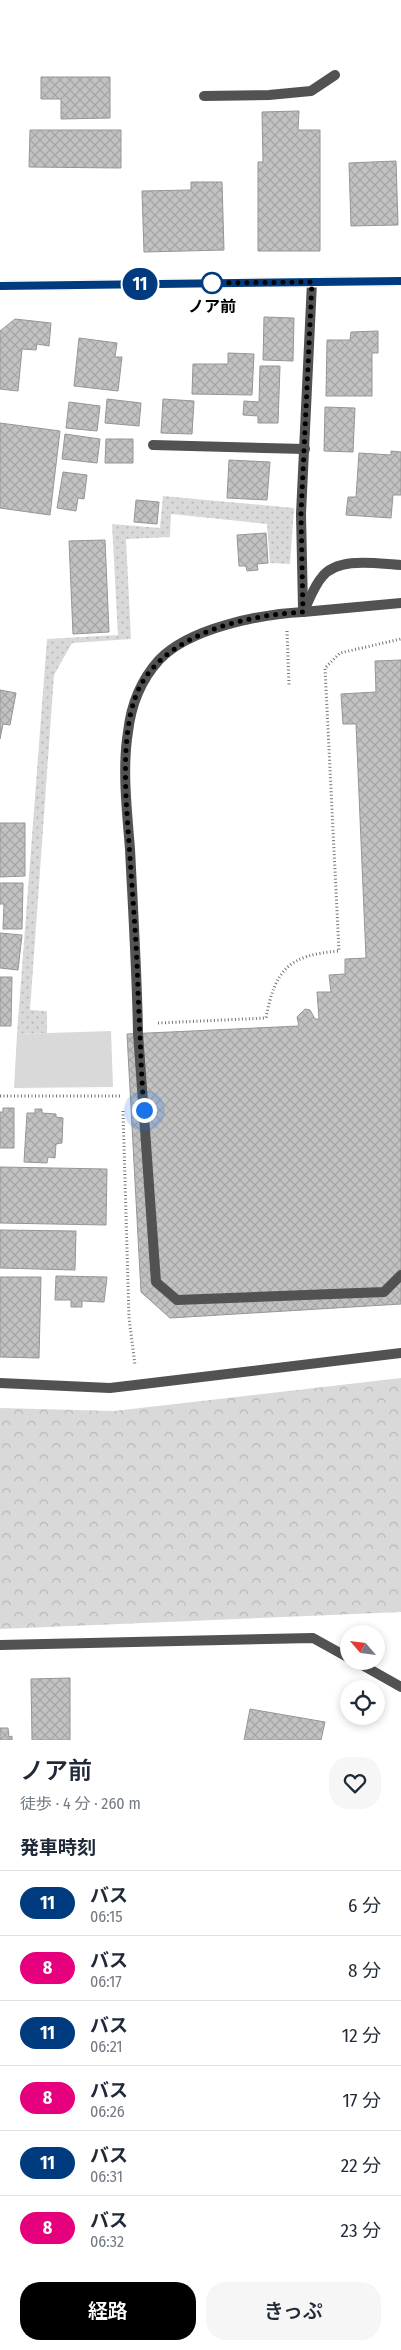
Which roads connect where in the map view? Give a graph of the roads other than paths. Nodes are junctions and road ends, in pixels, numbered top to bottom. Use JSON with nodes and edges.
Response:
{"nodes":[{"id":1,"x":335,"y":76,"type":"dead end"},
{"id":2,"x":204,"y":96,"type":"dead end"},
{"id":3,"x":401,"y":280,"type":"edge"},
{"id":4,"x":312,"y":282,"type":"junction"},
{"id":5,"x":0,"y":286,"type":"edge"},
{"id":6,"x":153,"y":445,"type":"dead end"},
{"id":7,"x":305,"y":449,"type":"junction"},
{"id":8,"x":401,"y":564,"type":"edge"},
{"id":9,"x":401,"y":603,"type":"edge"},
{"id":10,"x":303,"y":612,"type":"junction"},
{"id":11,"x":401,"y":1274,"type":"edge"},
{"id":12,"x":401,"y":1353,"type":"edge"},
{"id":13,"x":0,"y":1383,"type":"edge"},
{"id":14,"x":0,"y":1645,"type":"edge"},
{"id":15,"x":340,"y":1653,"type":"edge"},
{"id":16,"x":371,"y":1670,"type":"edge"},
{"id":17,"x":401,"y":1687,"type":"edge"}],
"edges":[{"from":1,"to":2,"type":"street"},
{"from":3,"to":4,"type":"street"},
{"from":4,"to":5,"type":"street"},
{"from":4,"to":7,"type":"street"},
{"from":6,"to":7,"type":"street"},
{"from":7,"to":10,"type":"street"},
{"from":8,"to":10,"type":"street"},
{"from":9,"to":10,"type":"street"},
{"from":10,"to":11,"type":"street"},
{"from":12,"to":13,"type":"street"},
{"from":14,"to":15,"type":"street"},
{"from":16,"to":17,"type":"street"}]}
